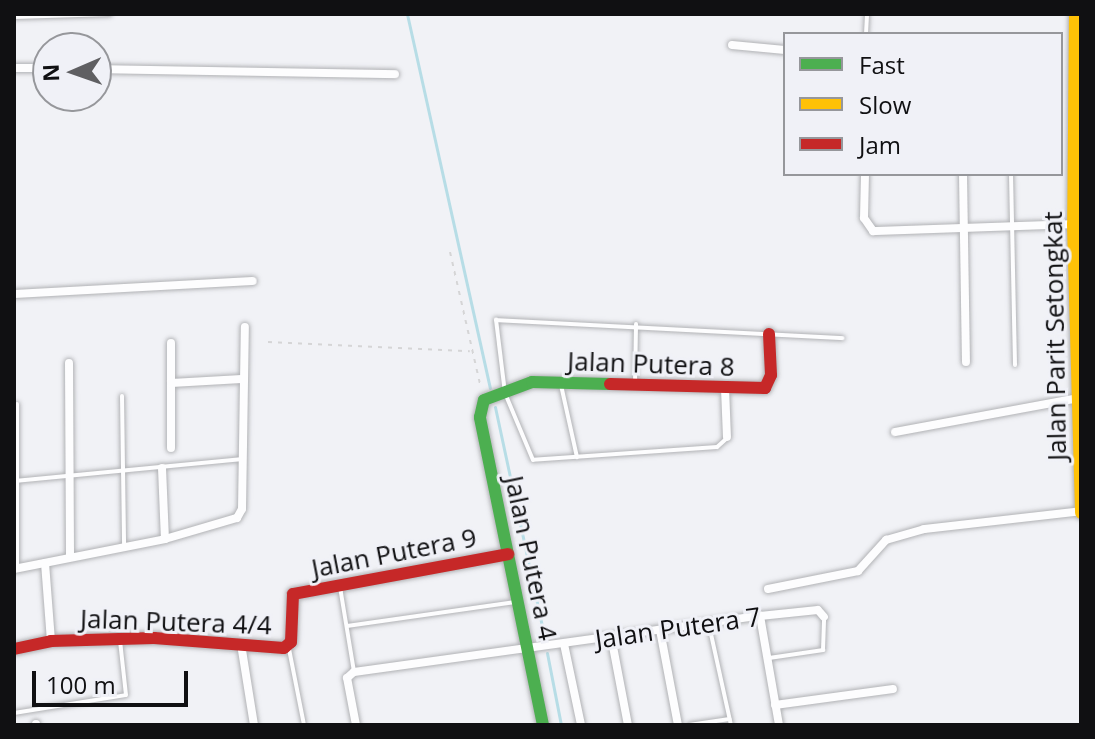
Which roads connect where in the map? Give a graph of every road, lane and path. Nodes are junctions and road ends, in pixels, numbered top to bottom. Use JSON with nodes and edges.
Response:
{"nodes":[{"id":1,"x":110,"y":14,"type":"edge"},
{"id":2,"x":1075,"y":14,"type":"edge"},
{"id":3,"x":14,"y":17,"type":"edge"},
{"id":4,"x":732,"y":45,"type":"dead end"},
{"id":5,"x":783,"y":50,"type":"edge"},
{"id":6,"x":112,"y":69,"type":"edge"},
{"id":7,"x":395,"y":74,"type":"dead end"},
{"id":8,"x":1063,"y":90,"type":"edge"},
{"id":9,"x":1077,"y":93,"type":"junction"},
{"id":10,"x":865,"y":176,"type":"edge"},
{"id":11,"x":963,"y":176,"type":"edge"},
{"id":12,"x":1011,"y":176,"type":"edge"},
{"id":13,"x":1077,"y":188,"type":"edge"},
{"id":14,"x":1073,"y":224,"type":"junction"},
{"id":15,"x":1012,"y":225,"type":"junction"},
{"id":16,"x":964,"y":226,"type":"junction"},
{"id":17,"x":450,"y":252,"type":"dead end"},
{"id":18,"x":253,"y":281,"type":"dead end"},
{"id":19,"x":14,"y":294,"type":"edge"},
{"id":20,"x":636,"y":324,"type":"junction"},
{"id":21,"x":245,"y":327,"type":"dead end"},
{"id":22,"x":769,"y":334,"type":"junction"},
{"id":23,"x":843,"y":338,"type":"dead end"},
{"id":24,"x":268,"y":342,"type":"dead end"},
{"id":25,"x":171,"y":343,"type":"dead end"},
{"id":26,"x":470,"y":351,"type":"junction"},
{"id":27,"x":966,"y":362,"type":"dead end"},
{"id":28,"x":69,"y":363,"type":"dead end"},
{"id":29,"x":1015,"y":365,"type":"dead end"},
{"id":30,"x":242,"y":379,"type":"junction"},
{"id":31,"x":171,"y":383,"type":"junction"},
{"id":32,"x":561,"y":383,"type":"junction"},
{"id":33,"x":635,"y":385,"type":"junction"},
{"id":34,"x":725,"y":388,"type":"junction"},
{"id":35,"x":505,"y":393,"type":"junction"},
{"id":36,"x":122,"y":396,"type":"dead end"},
{"id":37,"x":1079,"y":398,"type":"edge"},
{"id":38,"x":484,"y":400,"type":"junction"},
{"id":39,"x":17,"y":404,"type":"dead end"},
{"id":40,"x":895,"y":432,"type":"dead end"},
{"id":41,"x":727,"y":437,"type":"joint"},
{"id":42,"x":171,"y":448,"type":"dead end"},
{"id":43,"x":577,"y":457,"type":"junction"},
{"id":44,"x":241,"y":459,"type":"junction"},
{"id":45,"x":162,"y":468,"type":"junction"},
{"id":46,"x":125,"y":471,"type":"junction"},
{"id":47,"x":69,"y":476,"type":"junction"},
{"id":48,"x":15,"y":480,"type":"edge"},
{"id":49,"x":1081,"y":512,"type":"edge"},
{"id":50,"x":165,"y":539,"type":"junction"},
{"id":51,"x":124,"y":547,"type":"junction"},
{"id":52,"x":508,"y":554,"type":"junction"},
{"id":53,"x":70,"y":557,"type":"junction"},
{"id":54,"x":45,"y":563,"type":"junction"},
{"id":55,"x":15,"y":569,"type":"edge"},
{"id":56,"x":340,"y":585,"type":"junction"},
{"id":57,"x":768,"y":589,"type":"dead end"},
{"id":58,"x":518,"y":601,"type":"junction"},
{"id":59,"x":760,"y":616,"type":"junction"},
{"id":60,"x":824,"y":617,"type":"joint"},
{"id":61,"x":709,"y":623,"type":"junction"},
{"id":62,"x":347,"y":626,"type":"junction"},
{"id":63,"x":660,"y":630,"type":"junction"},
{"id":64,"x":611,"y":636,"type":"junction"},
{"id":65,"x":119,"y":639,"type":"junction"},
{"id":66,"x":51,"y":641,"type":"junction"},
{"id":67,"x":241,"y":644,"type":"junction"},
{"id":68,"x":564,"y":644,"type":"junction"},
{"id":69,"x":288,"y":646,"type":"junction"},
{"id":70,"x":14,"y":649,"type":"edge"},
{"id":71,"x":527,"y":649,"type":"junction"},
{"id":72,"x":767,"y":658,"type":"junction"},
{"id":73,"x":354,"y":672,"type":"junction"},
{"id":74,"x":893,"y":689,"type":"dead end"},
{"id":75,"x":775,"y":705,"type":"junction"},
{"id":76,"x":14,"y":713,"type":"edge"},
{"id":77,"x":731,"y":722,"type":"edge"},
{"id":78,"x":254,"y":725,"type":"edge"},
{"id":79,"x":304,"y":725,"type":"edge"},
{"id":80,"x":356,"y":725,"type":"edge"},
{"id":81,"x":543,"y":725,"type":"edge"},
{"id":82,"x":581,"y":725,"type":"edge"},
{"id":83,"x":628,"y":725,"type":"edge"},
{"id":84,"x":678,"y":725,"type":"edge"},
{"id":85,"x":689,"y":725,"type":"edge"},
{"id":86,"x":779,"y":725,"type":"edge"}],
"edges":[{"from":1,"to":3,"type":"lane"},
{"from":2,"to":9,"type":"street","name":"Jalan Parit Setongkat"},
{"from":4,"to":5,"type":"street"},
{"from":6,"to":7,"type":"street"},
{"from":8,"to":9,"type":"street"},
{"from":9,"to":13,"type":"street","name":"Jalan Parit Setongkat"},
{"from":10,"to":16,"type":"street"},
{"from":11,"to":16,"type":"street"},
{"from":12,"to":15,"type":"lane"},
{"from":13,"to":14,"type":"street","name":"Jalan Parit Setongkat"},
{"from":14,"to":15,"type":"street"},
{"from":14,"to":37,"type":"street","name":"Jalan Parit Setongkat"},
{"from":15,"to":16,"type":"street"},
{"from":15,"to":29,"type":"lane"},
{"from":16,"to":27,"type":"street"},
{"from":17,"to":26,"type":"path"},
{"from":18,"to":19,"type":"street"},
{"from":20,"to":22,"type":"lane"},
{"from":20,"to":33,"type":"lane"},
{"from":20,"to":35,"type":"lane"},
{"from":21,"to":30,"type":"street"},
{"from":22,"to":23,"type":"lane"},
{"from":22,"to":34,"type":"street","name":"Jalan Putera 8"},
{"from":24,"to":26,"type":"path"},
{"from":25,"to":31,"type":"street"},
{"from":26,"to":38,"type":"path"},
{"from":28,"to":47,"type":"street"},
{"from":30,"to":31,"type":"street"},
{"from":30,"to":44,"type":"street"},
{"from":31,"to":42,"type":"street"},
{"from":32,"to":33,"type":"street","name":"Jalan Putera 8"},
{"from":32,"to":35,"type":"street","name":"Jalan Putera 8"},
{"from":32,"to":43,"type":"lane"},
{"from":33,"to":34,"type":"street","name":"Jalan Putera 8"},
{"from":34,"to":41,"type":"street"},
{"from":35,"to":38,"type":"street","name":"Jalan Putera 8"},
{"from":35,"to":43,"type":"lane"},
{"from":36,"to":46,"type":"lane"},
{"from":37,"to":40,"type":"street"},
{"from":37,"to":49,"type":"street","name":"Jalan Parit Setongkat"},
{"from":38,"to":52,"type":"street","name":"Jalan Putera 4"},
{"from":39,"to":48,"type":"lane"},
{"from":41,"to":43,"type":"lane"},
{"from":44,"to":45,"type":"lane"},
{"from":44,"to":50,"type":"street"},
{"from":45,"to":46,"type":"lane"},
{"from":45,"to":50,"type":"street"},
{"from":46,"to":47,"type":"lane"},
{"from":46,"to":51,"type":"lane"},
{"from":47,"to":48,"type":"lane"},
{"from":47,"to":53,"type":"street"},
{"from":48,"to":55,"type":"lane"},
{"from":49,"to":57,"type":"street"},
{"from":50,"to":51,"type":"street"},
{"from":51,"to":53,"type":"street"},
{"from":52,"to":56,"type":"street","name":"Jalan Putera 9"},
{"from":52,"to":58,"type":"street","name":"Jalan Putera 4"},
{"from":53,"to":54,"type":"street"},
{"from":54,"to":55,"type":"street"},
{"from":54,"to":66,"type":"street"},
{"from":56,"to":62,"type":"lane"},
{"from":56,"to":69,"type":"street","name":"Jalan Putera 9"},
{"from":58,"to":62,"type":"lane"},
{"from":58,"to":71,"type":"street","name":"Jalan Putera 4"},
{"from":59,"to":60,"type":"street","name":"Jalan Putera 7"},
{"from":59,"to":61,"type":"street","name":"Jalan Putera 7"},
{"from":59,"to":72,"type":"street"},
{"from":60,"to":72,"type":"lane"},
{"from":61,"to":63,"type":"street","name":"Jalan Putera 7"},
{"from":61,"to":77,"type":"lane"},
{"from":62,"to":73,"type":"lane"},
{"from":63,"to":64,"type":"street","name":"Jalan Putera 7"},
{"from":63,"to":84,"type":"street"},
{"from":64,"to":68,"type":"street","name":"Jalan Putera 7"},
{"from":64,"to":83,"type":"street"},
{"from":65,"to":66,"type":"street","name":"Jalan Putera 4/4"},
{"from":65,"to":67,"type":"street","name":"Jalan Putera 4/4"},
{"from":65,"to":76,"type":"lane"},
{"from":66,"to":70,"type":"street","name":"Jalan Putera 4/4"},
{"from":67,"to":69,"type":"street","name":"Jalan Putera 4/4"},
{"from":67,"to":78,"type":"street"},
{"from":68,"to":71,"type":"street","name":"Jalan Putera 7"},
{"from":68,"to":82,"type":"street"},
{"from":69,"to":79,"type":"lane"},
{"from":71,"to":73,"type":"street","name":"Jalan Putera 7"},
{"from":71,"to":81,"type":"street","name":"Jalan Putera 4"},
{"from":72,"to":75,"type":"street"},
{"from":73,"to":80,"type":"street"},
{"from":74,"to":75,"type":"street"},
{"from":75,"to":86,"type":"street"},
{"from":77,"to":85,"type":"lane"}]}
